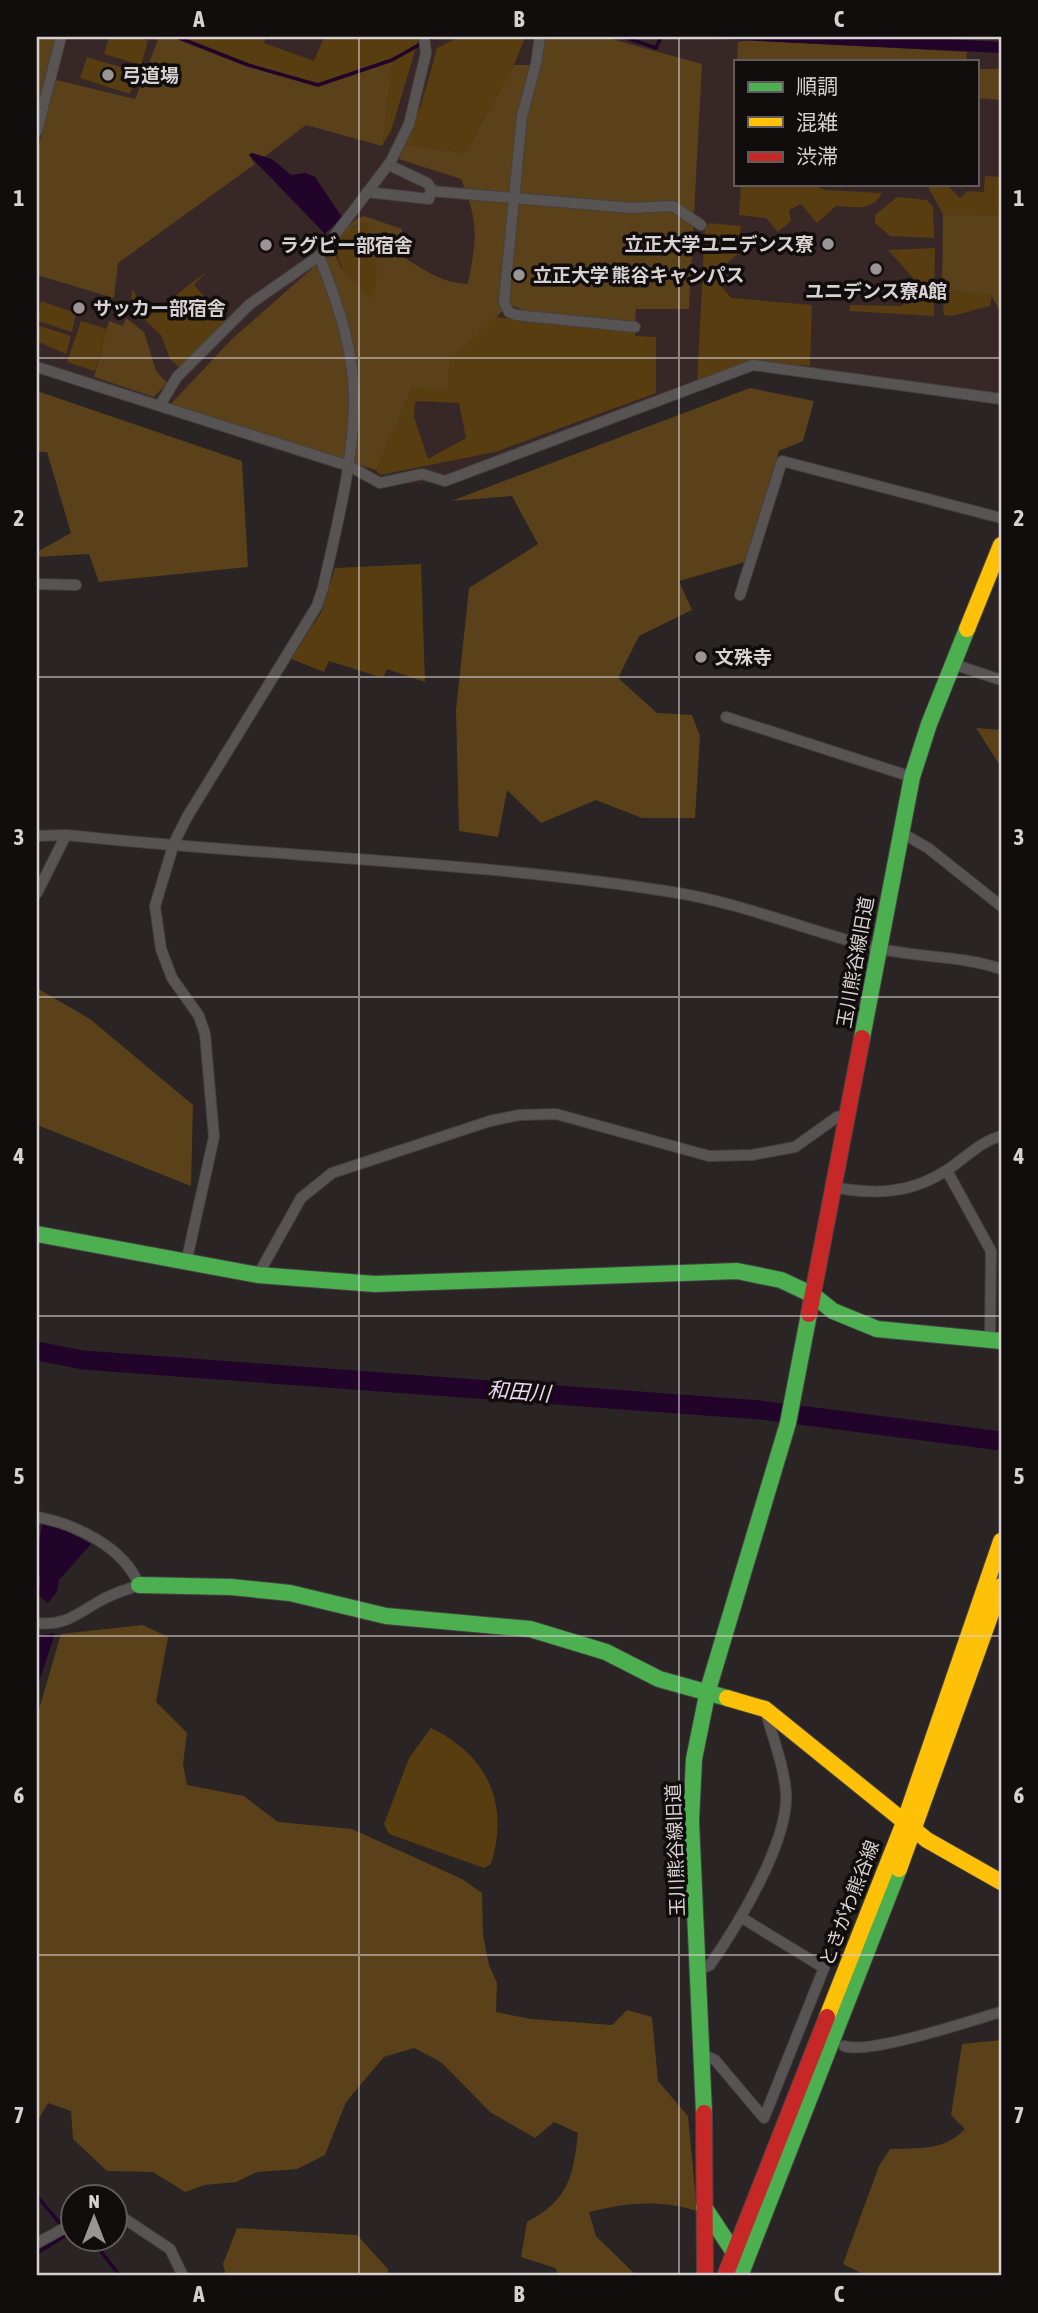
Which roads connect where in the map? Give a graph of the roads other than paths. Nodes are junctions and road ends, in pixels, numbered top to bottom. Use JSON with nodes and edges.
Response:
{"nodes":[{"id":1,"x":61,"y":37,"type":"edge"},
{"id":2,"x":425,"y":37,"type":"edge"},
{"id":3,"x":540,"y":37,"type":"edge"},
{"id":4,"x":37,"y":131,"type":"edge"},
{"id":5,"x":389,"y":165,"type":"junction"},
{"id":6,"x":431,"y":191,"type":"junction"},
{"id":7,"x":367,"y":192,"type":"junction"},
{"id":8,"x":514,"y":200,"type":"junction"},
{"id":9,"x":701,"y":225,"type":"dead end"},
{"id":10,"x":319,"y":256,"type":"junction"},
{"id":11,"x":635,"y":327,"type":"dead end"},
{"id":12,"x":37,"y":367,"type":"edge"},
{"id":13,"x":1001,"y":400,"type":"edge"},
{"id":14,"x":160,"y":405,"type":"junction"},
{"id":15,"x":349,"y":466,"type":"junction"},
{"id":16,"x":1001,"y":518,"type":"edge"},
{"id":17,"x":1001,"y":544,"type":"edge"},
{"id":18,"x":37,"y":584,"type":"edge"},
{"id":19,"x":76,"y":585,"type":"dead end"},
{"id":20,"x":740,"y":596,"type":"dead end"},
{"id":21,"x":953,"y":664,"type":"junction"},
{"id":22,"x":1001,"y":680,"type":"edge"},
{"id":23,"x":726,"y":717,"type":"dead end"},
{"id":24,"x":912,"y":777,"type":"junction"},
{"id":25,"x":900,"y":832,"type":"junction"},
{"id":26,"x":66,"y":835,"type":"junction"},
{"id":27,"x":37,"y":836,"type":"edge"},
{"id":28,"x":174,"y":843,"type":"junction"},
{"id":29,"x":37,"y":893,"type":"edge"},
{"id":30,"x":1001,"y":906,"type":"edge"},
{"id":31,"x":879,"y":948,"type":"junction"},
{"id":32,"x":1001,"y":969,"type":"edge"},
{"id":33,"x":848,"y":1114,"type":"junction"},
{"id":34,"x":1001,"y":1136,"type":"edge"},
{"id":35,"x":947,"y":1171,"type":"junction"},
{"id":36,"x":833,"y":1187,"type":"junction"},
{"id":37,"x":37,"y":1234,"type":"edge"},
{"id":38,"x":186,"y":1263,"type":"junction"},
{"id":39,"x":258,"y":1275,"type":"junction"},
{"id":40,"x":813,"y":1295,"type":"junction"},
{"id":41,"x":995,"y":1341,"type":"edge"},
{"id":42,"x":37,"y":1517,"type":"edge"},
{"id":43,"x":1001,"y":1541,"type":"edge"},
{"id":44,"x":139,"y":1585,"type":"junction"},
{"id":45,"x":1001,"y":1586,"type":"edge"},
{"id":46,"x":37,"y":1623,"type":"edge"},
{"id":47,"x":708,"y":1690,"type":"junction"},
{"id":48,"x":765,"y":1709,"type":"junction"},
{"id":49,"x":909,"y":1825,"type":"junction"},
{"id":50,"x":1001,"y":1882,"type":"edge"},
{"id":51,"x":742,"y":1919,"type":"junction"},
{"id":52,"x":701,"y":1969,"type":"junction"},
{"id":53,"x":1001,"y":2012,"type":"edge"},
{"id":54,"x":844,"y":2046,"type":"dead end"},
{"id":55,"x":704,"y":2055,"type":"junction"},
{"id":56,"x":704,"y":2204,"type":"junction"},
{"id":57,"x":747,"y":2220,"type":"junction"},
{"id":58,"x":130,"y":2222,"type":"edge"},
{"id":59,"x":717,"y":2228,"type":"junction"},
{"id":60,"x":60,"y":2231,"type":"edge"},
{"id":61,"x":37,"y":2243,"type":"edge"},
{"id":62,"x":736,"y":2250,"type":"junction"},
{"id":63,"x":735,"y":2275,"type":"edge"},
{"id":64,"x":183,"y":2276,"type":"edge"},
{"id":65,"x":705,"y":2276,"type":"edge"}],
"edges":[{"from":1,"to":4,"type":"street"},
{"from":2,"to":5,"type":"street"},
{"from":3,"to":8,"type":"street"},
{"from":5,"to":6,"type":"street"},
{"from":5,"to":7,"type":"street"},
{"from":6,"to":7,"type":"street"},
{"from":6,"to":8,"type":"street"},
{"from":7,"to":10,"type":"street"},
{"from":8,"to":9,"type":"street"},
{"from":8,"to":11,"type":"street"},
{"from":10,"to":14,"type":"street"},
{"from":10,"to":15,"type":"street"},
{"from":12,"to":14,"type":"street"},
{"from":13,"to":15,"type":"street"},
{"from":14,"to":15,"type":"street"},
{"from":15,"to":28,"type":"street"},
{"from":16,"to":20,"type":"street"},
{"from":17,"to":21,"type":"street","name":"玉川熊谷線旧道"},
{"from":18,"to":19,"type":"street"},
{"from":21,"to":22,"type":"street"},
{"from":21,"to":24,"type":"street","name":"玉川熊谷線旧道"},
{"from":23,"to":24,"type":"street"},
{"from":24,"to":25,"type":"street","name":"玉川熊谷線旧道"},
{"from":25,"to":30,"type":"street"},
{"from":25,"to":31,"type":"street","name":"玉川熊谷線旧道"},
{"from":26,"to":27,"type":"street"},
{"from":26,"to":28,"type":"street"},
{"from":26,"to":29,"type":"street"},
{"from":28,"to":31,"type":"street"},
{"from":28,"to":38,"type":"street"},
{"from":31,"to":32,"type":"street"},
{"from":31,"to":33,"type":"street","name":"玉川熊谷線旧道"},
{"from":33,"to":36,"type":"street","name":"玉川熊谷線旧道"},
{"from":33,"to":39,"type":"street"},
{"from":34,"to":35,"type":"street"},
{"from":35,"to":36,"type":"street"},
{"from":35,"to":41,"type":"street"},
{"from":36,"to":40,"type":"street","name":"玉川熊谷線旧道"},
{"from":37,"to":38,"type":"street"},
{"from":38,"to":39,"type":"street"},
{"from":39,"to":40,"type":"street"},
{"from":40,"to":41,"type":"street"},
{"from":40,"to":47,"type":"street","name":"玉川熊谷線旧道"},
{"from":42,"to":44,"type":"street"},
{"from":43,"to":49,"type":"street","name":"ときがわ熊谷線"},
{"from":44,"to":46,"type":"street"},
{"from":44,"to":47,"type":"street"},
{"from":45,"to":49,"type":"street","name":"ときがわ熊谷線"},
{"from":47,"to":48,"type":"street"},
{"from":47,"to":52,"type":"street","name":"玉川熊谷線旧道"},
{"from":48,"to":49,"type":"street"},
{"from":48,"to":51,"type":"street"},
{"from":49,"to":50,"type":"street"},
{"from":49,"to":57,"type":"street","name":"ときがわ熊谷線"},
{"from":49,"to":63,"type":"street","name":"ときがわ熊谷線"},
{"from":51,"to":52,"type":"street"},
{"from":51,"to":55,"type":"street"},
{"from":52,"to":55,"type":"street","name":"玉川熊谷線旧道"},
{"from":53,"to":54,"type":"street"},
{"from":55,"to":56,"type":"street","name":"玉川熊谷線旧道"},
{"from":56,"to":59,"type":"street"},
{"from":56,"to":65,"type":"street","name":"玉川熊谷線旧道"},
{"from":57,"to":59,"type":"street"},
{"from":57,"to":62,"type":"street","name":"ときがわ熊谷線"},
{"from":58,"to":64,"type":"street"},
{"from":59,"to":62,"type":"street"},
{"from":60,"to":61,"type":"street"},
{"from":62,"to":63,"type":"street"}]}
